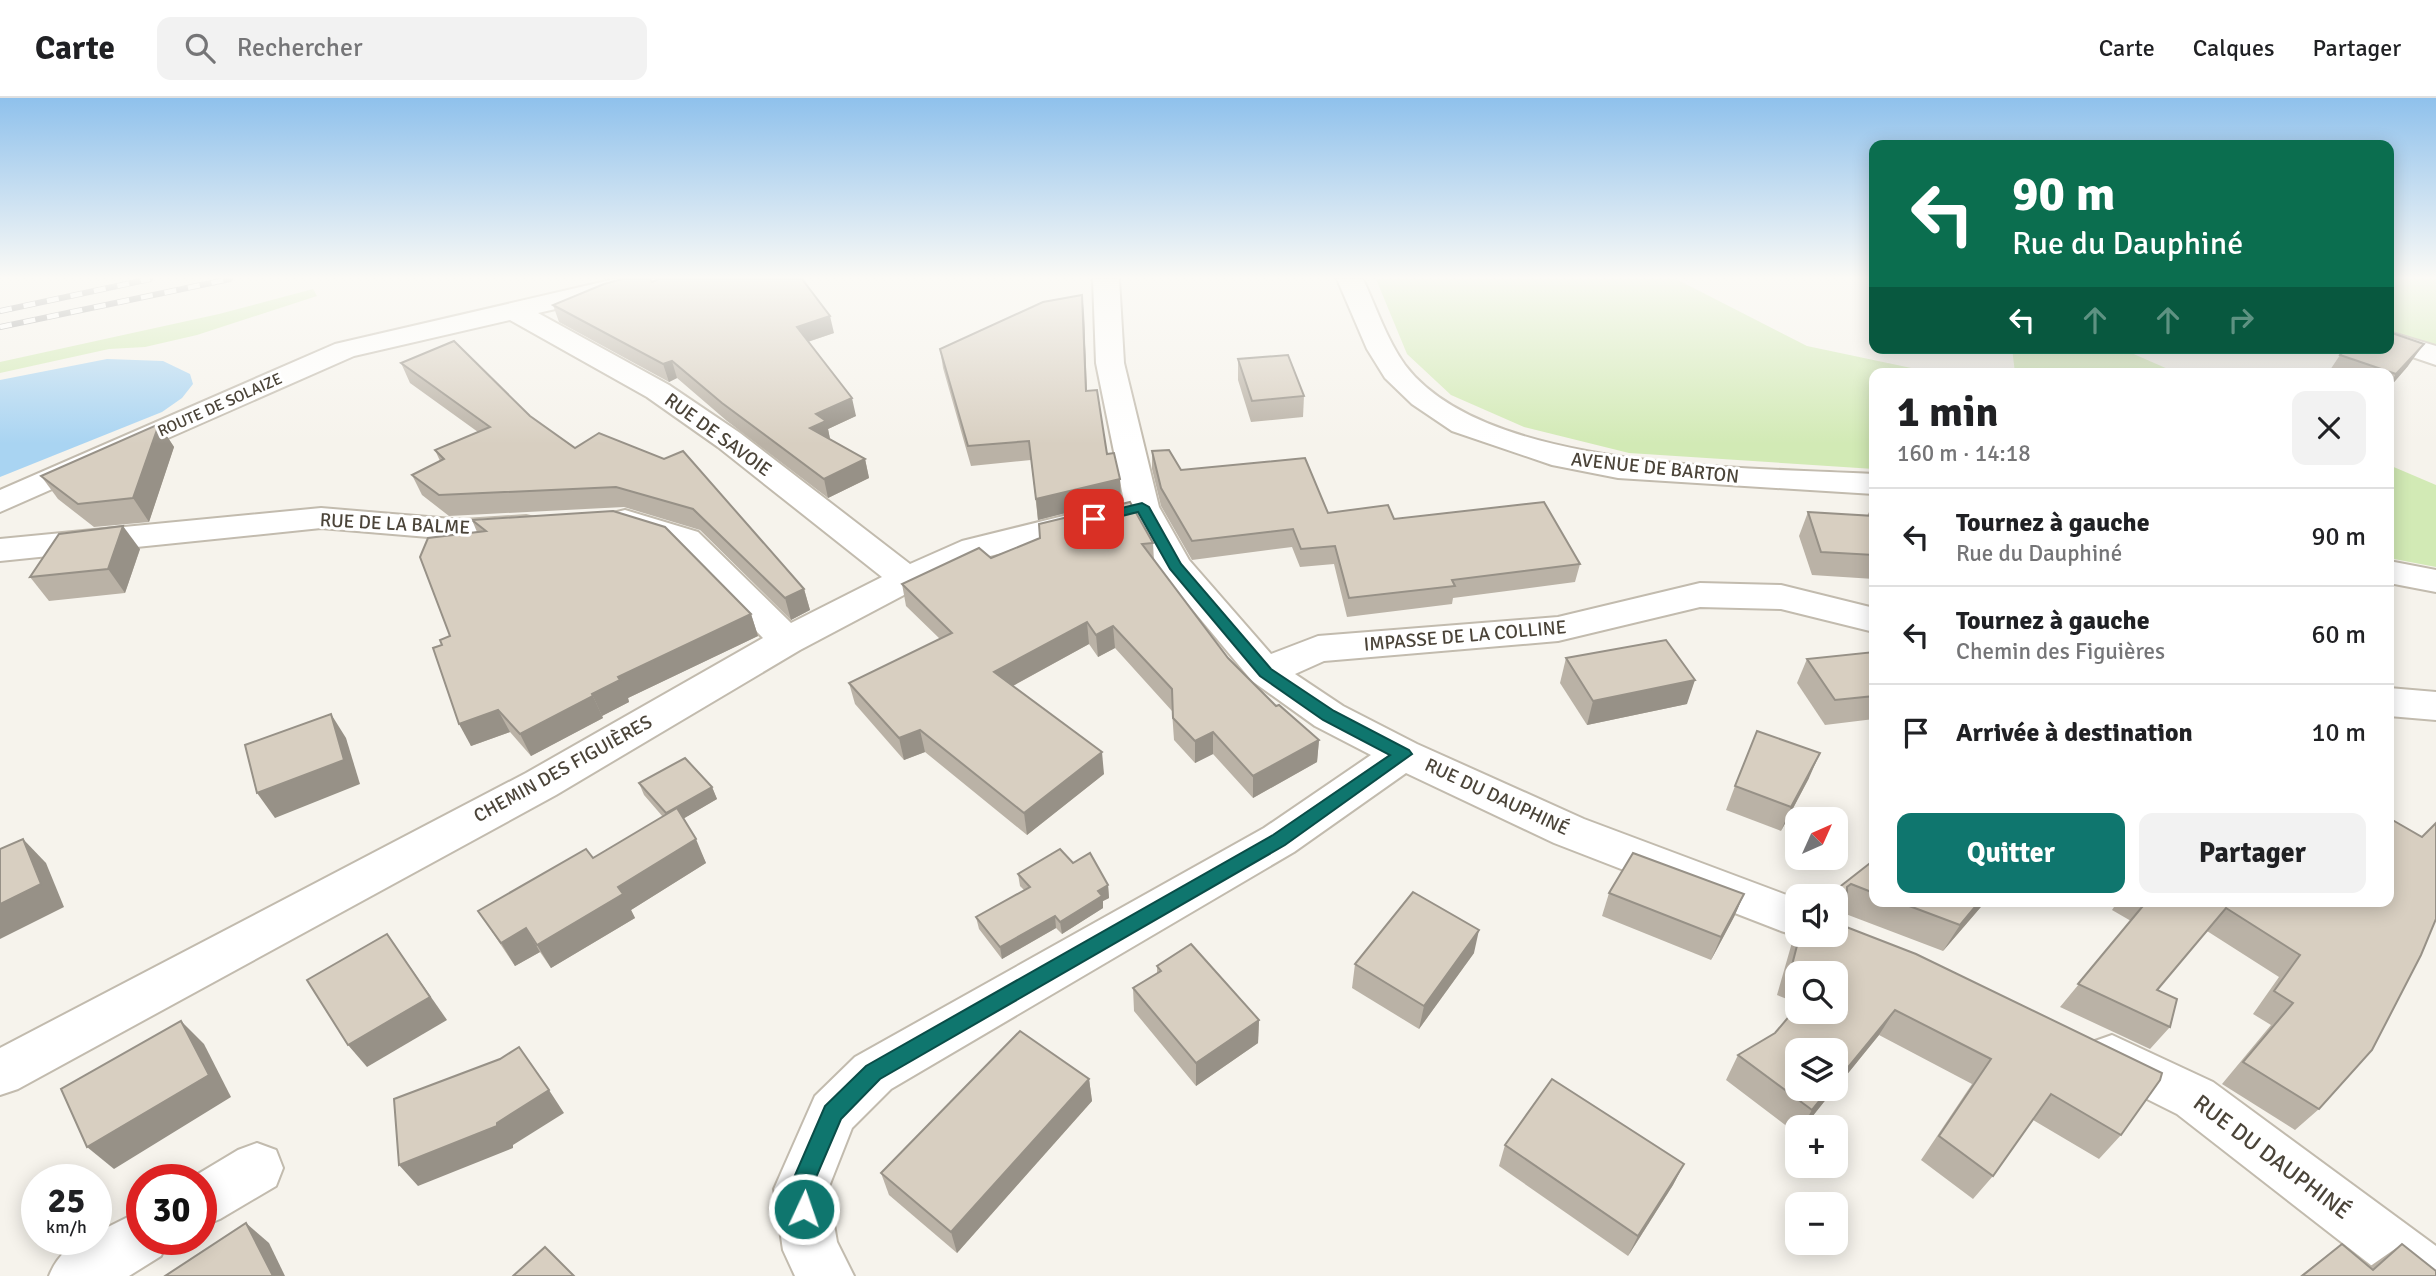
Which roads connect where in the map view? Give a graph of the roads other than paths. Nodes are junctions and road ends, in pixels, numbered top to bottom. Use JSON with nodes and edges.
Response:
{"nodes":[{"id":1,"x":414,"y":334,"type":"edge"},
{"id":2,"x":555,"y":334,"type":"edge"},
{"id":3,"x":1109,"y":334,"type":"edge"},
{"id":4,"x":1374,"y":334,"type":"edge"},
{"id":5,"x":2394,"y":342,"type":"edge"},
{"id":6,"x":2436,"y":356,"type":"edge"},
{"id":7,"x":1869,"y":484,"type":"edge"},
{"id":8,"x":0,"y":502,"type":"edge"},
{"id":9,"x":1142,"y":507,"type":"junction"},
{"id":10,"x":596,"y":521,"type":"edge"},
{"id":11,"x":557,"y":524,"type":"edge"},
{"id":12,"x":0,"y":550,"type":"edge"},
{"id":13,"x":2394,"y":573,"type":"edge"},
{"id":14,"x":907,"y":579,"type":"junction"},
{"id":15,"x":2436,"y":581,"type":"edge"},
{"id":16,"x":1869,"y":619,"type":"edge"},
{"id":17,"x":787,"y":642,"type":"junction"},
{"id":18,"x":1265,"y":672,"type":"junction"},
{"id":19,"x":2394,"y":702,"type":"edge"},
{"id":20,"x":2436,"y":706,"type":"edge"},
{"id":21,"x":1403,"y":754,"type":"junction"},
{"id":22,"x":1785,"y":913,"type":"edge"},
{"id":23,"x":2074,"y":1039,"type":"edge"},
{"id":24,"x":0,"y":1073,"type":"edge"},
{"id":25,"x":257,"y":1168,"type":"dead end"},
{"id":26,"x":217,"y":1192,"type":"edge"},
{"id":27,"x":126,"y":1247,"type":"edge"},
{"id":28,"x":77,"y":1276,"type":"edge"},
{"id":29,"x":826,"y":1276,"type":"edge"},
{"id":30,"x":2430,"y":1276,"type":"edge"}],
"edges":[{"from":1,"to":8,"type":"street","name":"ROUTE DE SOLAIZE"},
{"from":2,"to":14,"type":"street","name":"RUE DE SAVOIE"},
{"from":3,"to":9,"type":"street","name":"RUE DU DAUPHINÉ"},
{"from":4,"to":7,"type":"street","name":"AVENUE DE BARTON"},
{"from":5,"to":6,"type":"street"},
{"from":9,"to":14,"type":"street","name":"CHEMIN DES FIGUIÈRES"},
{"from":9,"to":18,"type":"street","name":"RUE DU DAUPHINÉ"},
{"from":10,"to":17,"type":"street"},
{"from":11,"to":12,"type":"street","name":"RUE DE LA BALME"},
{"from":13,"to":15,"type":"street"},
{"from":14,"to":17,"type":"street","name":"CHEMIN DES FIGUIÈRES"},
{"from":16,"to":18,"type":"street","name":"IMPASSE DE LA COLLINE"},
{"from":17,"to":24,"type":"street","name":"CHEMIN DES FIGUIÈRES"},
{"from":18,"to":21,"type":"street","name":"RUE DU DAUPHINÉ"},
{"from":19,"to":20,"type":"street"},
{"from":21,"to":22,"type":"street","name":"RUE DU DAUPHINÉ"},
{"from":21,"to":29,"type":"street"},
{"from":23,"to":30,"type":"street","name":"RUE DU DAUPHINÉ"},
{"from":25,"to":26,"type":"street"},
{"from":27,"to":28,"type":"street"}]}
